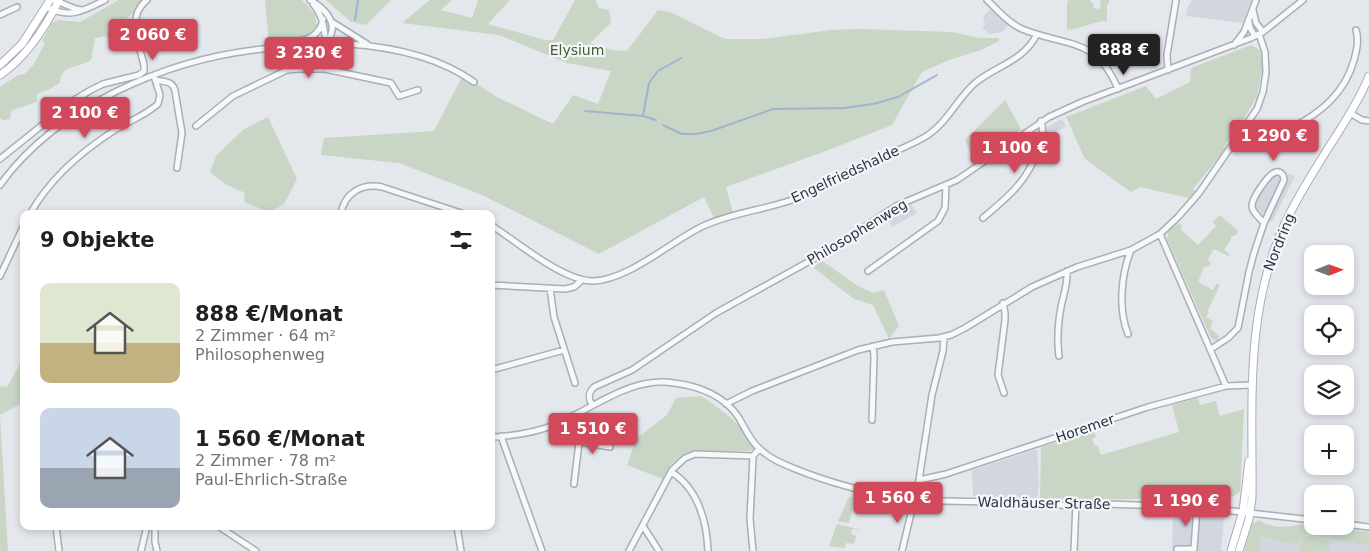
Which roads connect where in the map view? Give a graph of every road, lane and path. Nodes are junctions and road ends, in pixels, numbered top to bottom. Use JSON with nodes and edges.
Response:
{"nodes":[{"id":1,"x":105,"y":0,"type":"edge"},
{"id":2,"x":147,"y":0,"type":"edge"},
{"id":3,"x":310,"y":0,"type":"edge"},
{"id":4,"x":987,"y":0,"type":"edge"},
{"id":5,"x":1256,"y":0,"type":"edge"},
{"id":6,"x":1303,"y":0,"type":"edge"},
{"id":7,"x":1176,"y":1,"type":"edge"},
{"id":8,"x":53,"y":2,"type":"edge"},
{"id":9,"x":17,"y":7,"type":"dead end"},
{"id":10,"x":85,"y":10,"type":"junction"},
{"id":11,"x":1253,"y":10,"type":"junction"},
{"id":12,"x":54,"y":11,"type":"junction"},
{"id":13,"x":0,"y":14,"type":"edge"},
{"id":14,"x":323,"y":19,"type":"junction"},
{"id":15,"x":1250,"y":19,"type":"junction"},
{"id":16,"x":332,"y":21,"type":"junction"},
{"id":17,"x":1356,"y":30,"type":"dead end"},
{"id":18,"x":1037,"y":34,"type":"junction"},
{"id":19,"x":1259,"y":34,"type":"junction"},
{"id":20,"x":326,"y":43,"type":"junction"},
{"id":21,"x":370,"y":45,"type":"junction"},
{"id":22,"x":1234,"y":45,"type":"junction"},
{"id":23,"x":281,"y":46,"type":"junction"},
{"id":24,"x":1,"y":62,"type":"edge"},
{"id":25,"x":8,"y":69,"type":"junction"},
{"id":26,"x":287,"y":70,"type":"junction"},
{"id":27,"x":1168,"y":70,"type":"junction"},
{"id":28,"x":0,"y":75,"type":"edge"},
{"id":29,"x":1369,"y":76,"type":"edge"},
{"id":30,"x":155,"y":78,"type":"junction"},
{"id":31,"x":474,"y":82,"type":"dead end"},
{"id":32,"x":1118,"y":89,"type":"junction"},
{"id":33,"x":418,"y":90,"type":"dead end"},
{"id":34,"x":1350,"y":113,"type":"junction"},
{"id":35,"x":1369,"y":120,"type":"edge"},
{"id":36,"x":1041,"y":122,"type":"junction"},
{"id":37,"x":196,"y":126,"type":"dead end"},
{"id":38,"x":1242,"y":133,"type":"junction"},
{"id":39,"x":0,"y":159,"type":"edge"},
{"id":40,"x":177,"y":168,"type":"dead end"},
{"id":41,"x":946,"y":185,"type":"junction"},
{"id":42,"x":0,"y":186,"type":"edge"},
{"id":43,"x":33,"y":210,"type":"edge"},
{"id":44,"x":342,"y":210,"type":"edge"},
{"id":45,"x":452,"y":210,"type":"edge"},
{"id":46,"x":983,"y":218,"type":"dead end"},
{"id":47,"x":1264,"y":223,"type":"junction"},
{"id":48,"x":495,"y":228,"type":"edge"},
{"id":49,"x":20,"y":234,"type":"edge"},
{"id":50,"x":1160,"y":234,"type":"junction"},
{"id":51,"x":1131,"y":250,"type":"junction"},
{"id":52,"x":868,"y":271,"type":"dead end"},
{"id":53,"x":1066,"y":271,"type":"junction"},
{"id":54,"x":0,"y":276,"type":"edge"},
{"id":55,"x":582,"y":280,"type":"junction"},
{"id":56,"x":495,"y":284,"type":"edge"},
{"id":57,"x":550,"y":288,"type":"junction"},
{"id":58,"x":1003,"y":303,"type":"junction"},
{"id":59,"x":1128,"y":334,"type":"dead end"},
{"id":60,"x":944,"y":337,"type":"junction"},
{"id":61,"x":873,"y":346,"type":"junction"},
{"id":62,"x":1211,"y":349,"type":"junction"},
{"id":63,"x":564,"y":350,"type":"junction"},
{"id":64,"x":1059,"y":356,"type":"dead end"},
{"id":65,"x":495,"y":369,"type":"edge"},
{"id":66,"x":575,"y":383,"type":"dead end"},
{"id":67,"x":1252,"y":384,"type":"junction"},
{"id":68,"x":1226,"y":386,"type":"junction"},
{"id":69,"x":1004,"y":393,"type":"dead end"},
{"id":70,"x":726,"y":404,"type":"junction"},
{"id":71,"x":592,"y":405,"type":"junction"},
{"id":72,"x":577,"y":414,"type":"junction"},
{"id":73,"x":872,"y":420,"type":"dead end"},
{"id":74,"x":500,"y":436,"type":"junction"},
{"id":75,"x":495,"y":437,"type":"edge"},
{"id":76,"x":579,"y":442,"type":"junction"},
{"id":77,"x":610,"y":447,"type":"dead end"},
{"id":78,"x":759,"y":449,"type":"junction"},
{"id":79,"x":753,"y":456,"type":"junction"},
{"id":80,"x":672,"y":472,"type":"junction"},
{"id":81,"x":919,"y":480,"type":"junction"},
{"id":82,"x":574,"y":484,"type":"dead end"},
{"id":83,"x":913,"y":500,"type":"junction"},
{"id":84,"x":1076,"y":504,"type":"junction"},
{"id":85,"x":1197,"y":507,"type":"junction"},
{"id":86,"x":1247,"y":512,"type":"junction"},
{"id":87,"x":1304,"y":519,"type":"edge"},
{"id":88,"x":1354,"y":525,"type":"edge"},
{"id":89,"x":642,"y":526,"type":"junction"},
{"id":90,"x":1369,"y":527,"type":"edge"},
{"id":91,"x":56,"y":530,"type":"edge"},
{"id":92,"x":146,"y":530,"type":"edge"},
{"id":93,"x":155,"y":530,"type":"edge"},
{"id":94,"x":224,"y":530,"type":"edge"},
{"id":95,"x":458,"y":530,"type":"edge"},
{"id":96,"x":143,"y":542,"type":"junction"},
{"id":97,"x":154,"y":542,"type":"junction"},
{"id":98,"x":1177,"y":549,"type":"dead end"},
{"id":99,"x":59,"y":551,"type":"edge"},
{"id":100,"x":141,"y":551,"type":"edge"},
{"id":101,"x":157,"y":551,"type":"edge"},
{"id":102,"x":256,"y":551,"type":"edge"},
{"id":103,"x":461,"y":551,"type":"edge"},
{"id":104,"x":542,"y":551,"type":"edge"},
{"id":105,"x":629,"y":551,"type":"edge"},
{"id":106,"x":660,"y":551,"type":"edge"},
{"id":107,"x":708,"y":551,"type":"edge"},
{"id":108,"x":753,"y":551,"type":"edge"},
{"id":109,"x":902,"y":551,"type":"edge"},
{"id":110,"x":1074,"y":551,"type":"edge"},
{"id":111,"x":1231,"y":551,"type":"edge"},
{"id":112,"x":1239,"y":551,"type":"edge"}],
"edges":[{"from":1,"to":10,"type":"street"},
{"from":2,"to":39,"type":"street"},
{"from":3,"to":14,"type":"street"},
{"from":3,"to":16,"type":"street"},
{"from":4,"to":18,"type":"street"},
{"from":5,"to":11,"type":"street"},
{"from":6,"to":19,"type":"street","name":"Philosophenweg"},
{"from":7,"to":27,"type":"street"},
{"from":8,"to":10,"type":"street"},
{"from":8,"to":12,"type":"street"},
{"from":8,"to":24,"type":"street"},
{"from":9,"to":13,"type":"street"},
{"from":10,"to":12,"type":"street"},
{"from":11,"to":15,"type":"street"},
{"from":11,"to":19,"type":"street"},
{"from":12,"to":25,"type":"street"},
{"from":14,"to":20,"type":"street"},
{"from":14,"to":23,"type":"street"},
{"from":15,"to":19,"type":"street"},
{"from":15,"to":22,"type":"street"},
{"from":16,"to":20,"type":"street"},
{"from":16,"to":21,"type":"street"},
{"from":17,"to":38,"type":"street"},
{"from":18,"to":32,"type":"street"},
{"from":18,"to":55,"type":"street","name":"Engelfriedshalde"},
{"from":19,"to":22,"type":"street","name":"Philosophenweg"},
{"from":19,"to":38,"type":"street"},
{"from":20,"to":21,"type":"street"},
{"from":20,"to":23,"type":"street"},
{"from":21,"to":31,"type":"street"},
{"from":22,"to":27,"type":"street","name":"Philosophenweg"},
{"from":23,"to":26,"type":"street"},
{"from":23,"to":30,"type":"street"},
{"from":24,"to":25,"type":"street"},
{"from":25,"to":28,"type":"street"},
{"from":26,"to":33,"type":"street"},
{"from":26,"to":37,"type":"street"},
{"from":27,"to":32,"type":"street","name":"Philosophenweg"},
{"from":29,"to":34,"type":"street","name":"Nordring"},
{"from":30,"to":40,"type":"street"},
{"from":30,"to":42,"type":"street"},
{"from":30,"to":43,"type":"street"},
{"from":32,"to":36,"type":"street","name":"Philosophenweg"},
{"from":34,"to":35,"type":"street"},
{"from":34,"to":67,"type":"street","name":"Nordring"},
{"from":36,"to":41,"type":"street","name":"Philosophenweg"},
{"from":36,"to":46,"type":"street"},
{"from":38,"to":50,"type":"street"},
{"from":41,"to":52,"type":"street"},
{"from":41,"to":71,"type":"street","name":"Philosophenweg"},
{"from":44,"to":45,"type":"street"},
{"from":47,"to":47,"type":"street"},
{"from":47,"to":62,"type":"street"},
{"from":48,"to":55,"type":"street","name":"Engelfriedshalde"},
{"from":49,"to":54,"type":"street"},
{"from":50,"to":51,"type":"street"},
{"from":50,"to":62,"type":"street"},
{"from":51,"to":53,"type":"street"},
{"from":51,"to":59,"type":"street"},
{"from":53,"to":58,"type":"street"},
{"from":53,"to":64,"type":"street"},
{"from":55,"to":57,"type":"street"},
{"from":56,"to":57,"type":"street"},
{"from":57,"to":63,"type":"street"},
{"from":58,"to":60,"type":"street"},
{"from":58,"to":69,"type":"street"},
{"from":60,"to":61,"type":"street"},
{"from":60,"to":81,"type":"street"},
{"from":61,"to":70,"type":"street"},
{"from":61,"to":73,"type":"street"},
{"from":62,"to":68,"type":"street"},
{"from":63,"to":65,"type":"street"},
{"from":63,"to":66,"type":"street"},
{"from":67,"to":68,"type":"street","name":"Horemer"},
{"from":67,"to":86,"type":"street","name":"Nordring"},
{"from":68,"to":81,"type":"street","name":"Horemer"},
{"from":70,"to":71,"type":"street","name":"Waldhäuser Straße"},
{"from":70,"to":78,"type":"street","name":"Waldhäuser Straße"},
{"from":71,"to":72,"type":"street","name":"Waldhäuser Straße"},
{"from":72,"to":74,"type":"street","name":"Waldhäuser Straße"},
{"from":72,"to":76,"type":"street"},
{"from":74,"to":75,"type":"street","name":"Waldhäuser Straße"},
{"from":74,"to":104,"type":"street"},
{"from":76,"to":77,"type":"street"},
{"from":76,"to":82,"type":"street"},
{"from":78,"to":79,"type":"street"},
{"from":78,"to":83,"type":"street","name":"Waldhäuser Straße"},
{"from":79,"to":80,"type":"street"},
{"from":79,"to":108,"type":"street"},
{"from":80,"to":89,"type":"street"},
{"from":80,"to":107,"type":"street"},
{"from":81,"to":83,"type":"street"},
{"from":83,"to":84,"type":"street","name":"Waldhäuser Straße"},
{"from":83,"to":109,"type":"street"},
{"from":84,"to":85,"type":"street","name":"Waldhäuser Straße"},
{"from":84,"to":110,"type":"street"},
{"from":85,"to":86,"type":"street","name":"Waldhäuser Straße"},
{"from":85,"to":98,"type":"street"},
{"from":86,"to":87,"type":"street","name":"Waldhäuser Straße"},
{"from":86,"to":111,"type":"street","name":"Nordring"},
{"from":86,"to":112,"type":"street","name":"Nordring"},
{"from":88,"to":90,"type":"street"},
{"from":89,"to":105,"type":"street"},
{"from":89,"to":106,"type":"street"},
{"from":91,"to":99,"type":"street"},
{"from":92,"to":96,"type":"street"},
{"from":93,"to":97,"type":"street"},
{"from":94,"to":102,"type":"street"},
{"from":95,"to":103,"type":"street"},
{"from":96,"to":97,"type":"street"},
{"from":96,"to":100,"type":"street"},
{"from":97,"to":101,"type":"street"}]}
